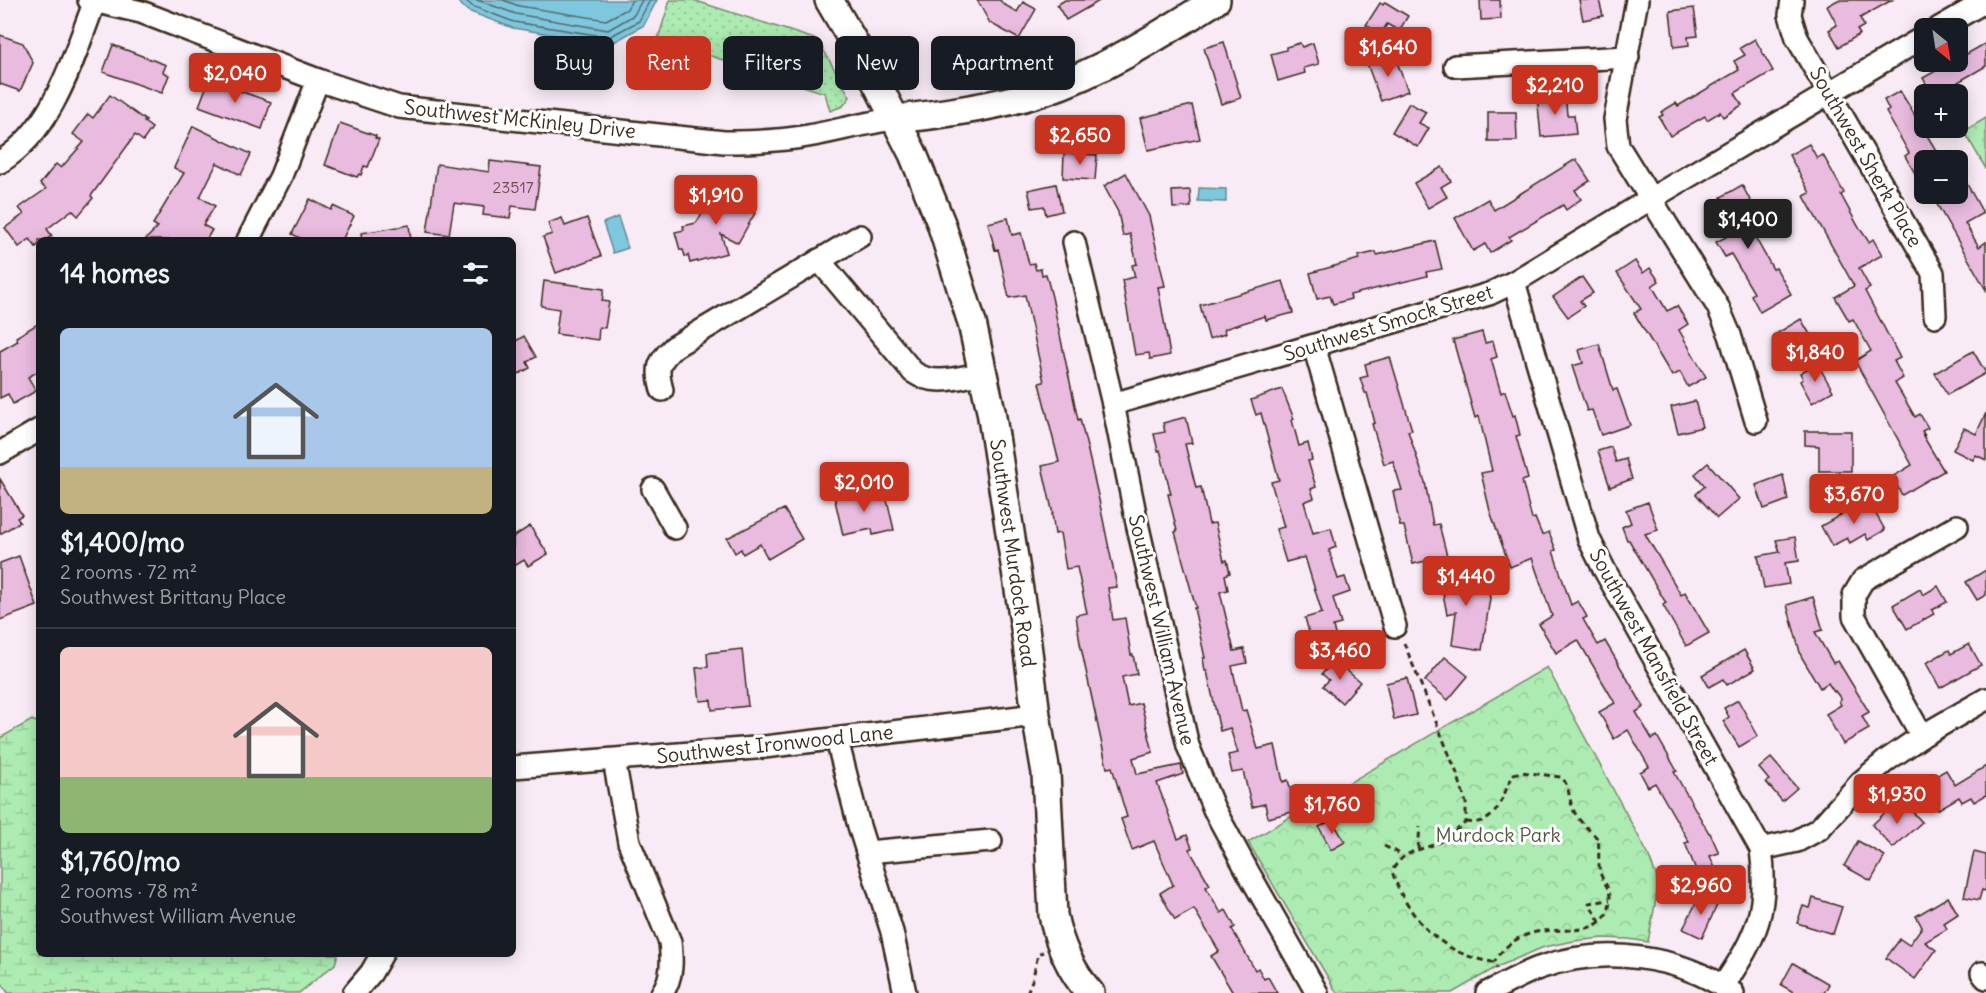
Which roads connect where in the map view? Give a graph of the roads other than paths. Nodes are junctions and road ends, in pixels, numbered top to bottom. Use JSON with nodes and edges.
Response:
{"nodes":[{"id":1,"x":92,"y":0,"type":"edge"},
{"id":2,"x":829,"y":0,"type":"edge"},
{"id":3,"x":1216,"y":0,"type":"edge"},
{"id":4,"x":1638,"y":0,"type":"edge"},
{"id":5,"x":1792,"y":0,"type":"edge"},
{"id":6,"x":1986,"y":1,"type":"edge"},
{"id":7,"x":1957,"y":18,"type":"edge"},
{"id":8,"x":1914,"y":44,"type":"edge"},
{"id":9,"x":1628,"y":57,"type":"junction"},
{"id":10,"x":1455,"y":66,"type":"dead end"},
{"id":11,"x":318,"y":80,"type":"junction"},
{"id":12,"x":1829,"y":93,"type":"junction"},
{"id":13,"x":896,"y":118,"type":"junction"},
{"id":14,"x":0,"y":162,"type":"edge"},
{"id":15,"x":1652,"y":198,"type":"junction"},
{"id":16,"x":860,"y":236,"type":"dead end"},
{"id":17,"x":250,"y":237,"type":"edge"},
{"id":18,"x":1074,"y":242,"type":"dead end"},
{"id":19,"x":819,"y":260,"type":"junction"},
{"id":20,"x":1514,"y":282,"type":"junction"},
{"id":21,"x":1935,"y":316,"type":"dead end"},
{"id":22,"x":1314,"y":346,"type":"junction"},
{"id":23,"x":984,"y":373,"type":"junction"},
{"id":24,"x":662,"y":390,"type":"dead end"},
{"id":25,"x":1113,"y":404,"type":"junction"},
{"id":26,"x":1756,"y":422,"type":"dead end"},
{"id":27,"x":36,"y":432,"type":"edge"},
{"id":28,"x":0,"y":453,"type":"edge"},
{"id":29,"x":653,"y":489,"type":"dead end"},
{"id":30,"x":1957,"y":526,"type":"dead end"},
{"id":31,"x":675,"y":528,"type":"dead end"},
{"id":32,"x":1395,"y":627,"type":"road end"},
{"id":33,"x":1986,"y":699,"type":"edge"},
{"id":34,"x":1036,"y":715,"type":"junction"},
{"id":35,"x":1922,"y":736,"type":"junction"},
{"id":36,"x":837,"y":740,"type":"junction"},
{"id":37,"x":614,"y":759,"type":"junction"},
{"id":38,"x":516,"y":767,"type":"edge"},
{"id":39,"x":991,"y":841,"type":"dead end"},
{"id":40,"x":1761,"y":849,"type":"junction"},
{"id":41,"x":867,"y":852,"type":"junction"},
{"id":42,"x":380,"y":957,"type":"edge"},
{"id":43,"x":1497,"y":988,"type":"edge"},
{"id":44,"x":1728,"y":989,"type":"edge"},
{"id":45,"x":354,"y":993,"type":"edge"},
{"id":46,"x":662,"y":993,"type":"edge"},
{"id":47,"x":905,"y":993,"type":"edge"},
{"id":48,"x":1090,"y":993,"type":"edge"},
{"id":49,"x":1317,"y":993,"type":"edge"}],
"edges":[{"from":1,"to":11,"type":"street","name":"Southwest McKinley Drive"},
{"from":1,"to":14,"type":"street"},
{"from":2,"to":13,"type":"main road","name":"Southwest Murdock Road"},
{"from":3,"to":13,"type":"main road"},
{"from":4,"to":9,"type":"street"},
{"from":5,"to":12,"type":"street","name":"Southwest Sherk Place"},
{"from":6,"to":7,"type":"street"},
{"from":8,"to":12,"type":"street","name":"Southwest Smock Street"},
{"from":9,"to":10,"type":"street"},
{"from":9,"to":15,"type":"street"},
{"from":11,"to":13,"type":"street","name":"Southwest McKinley Drive"},
{"from":11,"to":17,"type":"street"},
{"from":12,"to":15,"type":"street","name":"Southwest Smock Street"},
{"from":12,"to":21,"type":"street","name":"Southwest Sherk Place"},
{"from":13,"to":23,"type":"main road","name":"Southwest Murdock Road"},
{"from":15,"to":20,"type":"street","name":"Southwest Smock Street"},
{"from":15,"to":26,"type":"street"},
{"from":16,"to":19,"type":"street"},
{"from":18,"to":25,"type":"street","name":"Southwest William Avenue"},
{"from":19,"to":23,"type":"street"},
{"from":19,"to":24,"type":"street"},
{"from":20,"to":22,"type":"street","name":"Southwest Smock Street"},
{"from":20,"to":40,"type":"street","name":"Southwest Mansfield Street"},
{"from":22,"to":25,"type":"street","name":"Southwest Smock Street"},
{"from":22,"to":32,"type":"street"},
{"from":23,"to":34,"type":"main road","name":"Southwest Murdock Road"},
{"from":25,"to":49,"type":"street","name":"Southwest William Avenue"},
{"from":27,"to":28,"type":"street"},
{"from":29,"to":31,"type":"street"},
{"from":30,"to":35,"type":"street"},
{"from":33,"to":35,"type":"street"},
{"from":34,"to":36,"type":"street","name":"Southwest Ironwood Lane"},
{"from":34,"to":48,"type":"main road","name":"Southwest Murdock Road"},
{"from":35,"to":40,"type":"street"},
{"from":36,"to":37,"type":"street","name":"Southwest Ironwood Lane"},
{"from":36,"to":41,"type":"street"},
{"from":37,"to":38,"type":"street","name":"Southwest Ironwood Lane"},
{"from":37,"to":46,"type":"street"},
{"from":39,"to":41,"type":"street"},
{"from":40,"to":44,"type":"street","name":"Southwest Mansfield Street"},
{"from":41,"to":47,"type":"street"},
{"from":42,"to":45,"type":"street"},
{"from":43,"to":44,"type":"street"}]}
